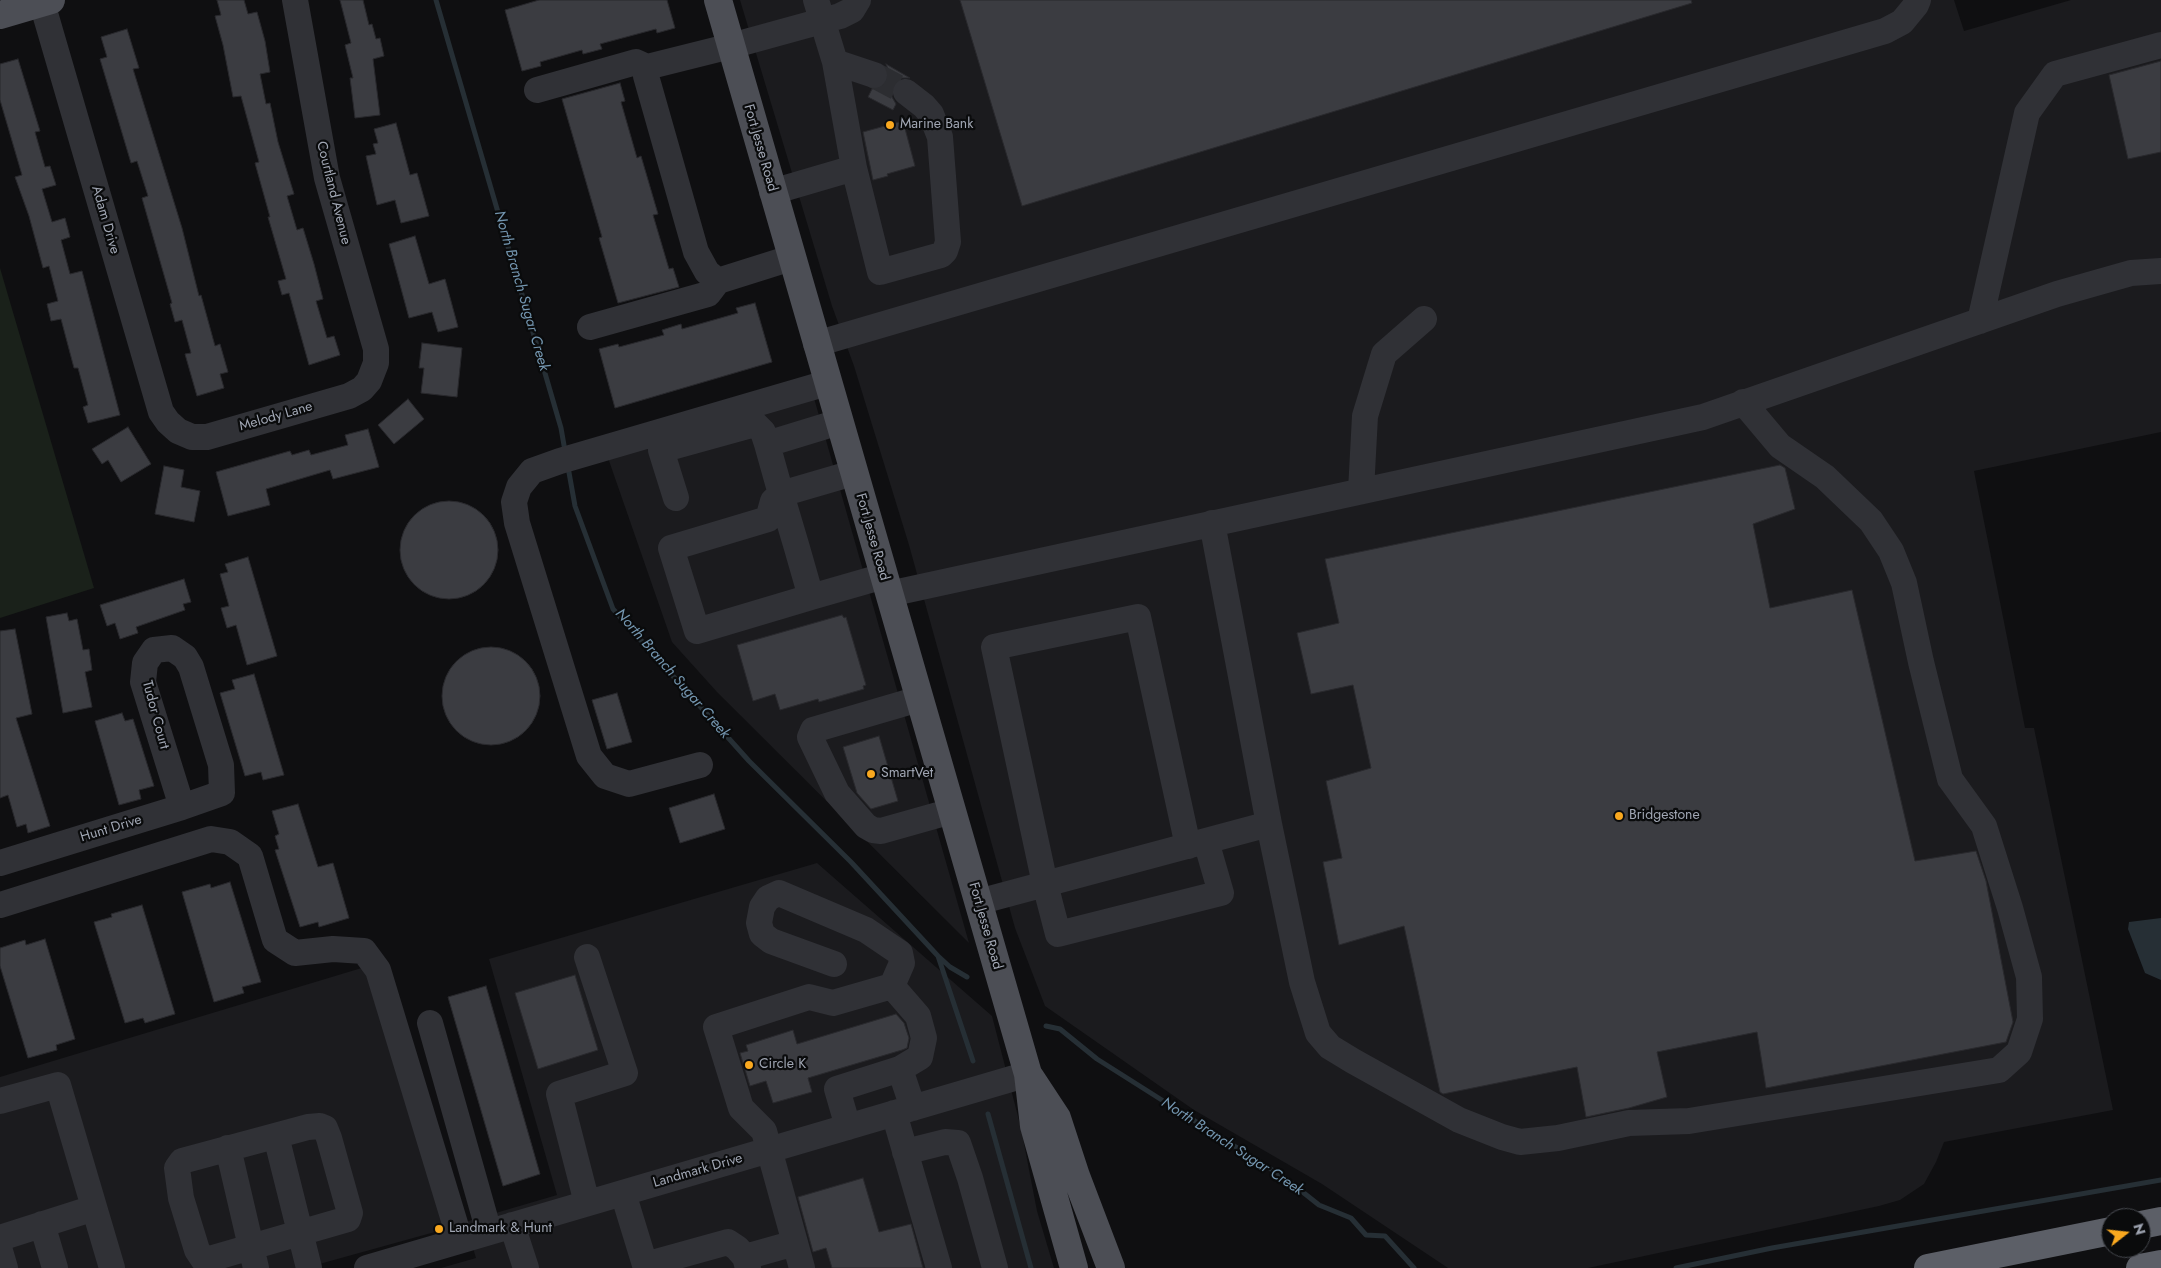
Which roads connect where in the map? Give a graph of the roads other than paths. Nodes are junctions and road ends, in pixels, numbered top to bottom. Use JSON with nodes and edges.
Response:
{"nodes":[{"id":1,"x":294,"y":0,"type":"edge"},
{"id":2,"x":718,"y":0,"type":"edge"},
{"id":3,"x":858,"y":0,"type":"edge"},
{"id":4,"x":1918,"y":0,"type":"edge"},
{"id":5,"x":47,"y":1,"type":"edge"},
{"id":6,"x":819,"y":10,"type":"edge"},
{"id":7,"x":0,"y":15,"type":"edge"},
{"id":8,"x":2161,"y":45,"type":"edge"},
{"id":9,"x":731,"y":46,"type":"junction"},
{"id":10,"x":835,"y":62,"type":"junction"},
{"id":11,"x":647,"y":67,"type":"junction"},
{"id":12,"x":874,"y":75,"type":"tunnel mouth"},
{"id":13,"x":537,"y":90,"type":"dead end"},
{"id":14,"x":906,"y":92,"type":"tunnel mouth"},
{"id":15,"x":854,"y":168,"type":"junction"},
{"id":16,"x":772,"y":192,"type":"junction"},
{"id":17,"x":791,"y":258,"type":"junction"},
{"id":18,"x":2161,"y":271,"type":"edge"},
{"id":19,"x":718,"y":281,"type":"junction"},
{"id":20,"x":1424,"y":319,"type":"dead end"},
{"id":21,"x":1980,"y":321,"type":"junction"},
{"id":22,"x":590,"y":328,"type":"dead end"},
{"id":23,"x":816,"y":344,"type":"junction"},
{"id":24,"x":368,"y":382,"type":"joint"},
{"id":25,"x":827,"y":383,"type":"junction"},
{"id":26,"x":1743,"y":402,"type":"junction"},
{"id":27,"x":839,"y":422,"type":"junction"},
{"id":28,"x":178,"y":432,"type":"joint"},
{"id":29,"x":767,"y":444,"type":"junction"},
{"id":30,"x":853,"y":473,"type":"junction"},
{"id":31,"x":1361,"y":491,"type":"junction"},
{"id":32,"x":781,"y":494,"type":"junction"},
{"id":33,"x":676,"y":498,"type":"dead end"},
{"id":34,"x":1212,"y":523,"type":"junction"},
{"id":35,"x":886,"y":585,"type":"junction"},
{"id":36,"x":811,"y":597,"type":"junction"},
{"id":37,"x":919,"y":699,"type":"junction"},
{"id":38,"x":700,"y":765,"type":"dead end"},
{"id":39,"x":222,"y":793,"type":"joint"},
{"id":40,"x":182,"y":807,"type":"junction"},
{"id":41,"x":952,"y":811,"type":"junction"},
{"id":42,"x":1269,"y":824,"type":"junction"},
{"id":43,"x":1197,"y":843,"type":"junction"},
{"id":44,"x":0,"y":863,"type":"edge"},
{"id":45,"x":1045,"y":884,"type":"junction"},
{"id":46,"x":978,"y":902,"type":"junction"},
{"id":47,"x":0,"y":905,"type":"edge"},
{"id":48,"x":587,"y":958,"type":"dead end"},
{"id":49,"x":834,"y":964,"type":"dead end"},
{"id":50,"x":892,"y":986,"type":"junction"},
{"id":51,"x":430,"y":1023,"type":"dead end"},
{"id":52,"x":900,"y":1069,"type":"junction"},
{"id":53,"x":1028,"y":1074,"type":"junction"},
{"id":54,"x":0,"y":1101,"type":"edge"},
{"id":55,"x":904,"y":1110,"type":"junction"},
{"id":56,"x":848,"y":1127,"type":"junction"},
{"id":57,"x":276,"y":1136,"type":"junction"},
{"id":58,"x":228,"y":1148,"type":"junction"},
{"id":59,"x":769,"y":1150,"type":"junction"},
{"id":60,"x":906,"y":1152,"type":"junction"},
{"id":61,"x":623,"y":1193,"type":"junction"},
{"id":62,"x":587,"y":1203,"type":"junction"},
{"id":63,"x":94,"y":1208,"type":"junction"},
{"id":64,"x":42,"y":1224,"type":"junction"},
{"id":65,"x":501,"y":1228,"type":"junction"},
{"id":66,"x":2101,"y":1233,"type":"edge"},
{"id":67,"x":300,"y":1234,"type":"junction"},
{"id":68,"x":0,"y":1238,"type":"edge"},
{"id":69,"x":460,"y":1240,"type":"junction"},
{"id":70,"x":795,"y":1243,"type":"junction"},
{"id":71,"x":0,"y":1251,"type":"edge"},
{"id":72,"x":254,"y":1258,"type":"edge"},
{"id":73,"x":693,"y":1260,"type":"edge"},
{"id":74,"x":746,"y":1263,"type":"edge"},
{"id":75,"x":2161,"y":1264,"type":"edge"},
{"id":76,"x":645,"y":1266,"type":"edge"},
{"id":77,"x":5,"y":1268,"type":"edge"},
{"id":78,"x":55,"y":1268,"type":"edge"},
{"id":79,"x":112,"y":1268,"type":"edge"},
{"id":80,"x":309,"y":1268,"type":"edge"},
{"id":81,"x":368,"y":1268,"type":"edge"},
{"id":82,"x":526,"y":1268,"type":"edge"},
{"id":83,"x":802,"y":1268,"type":"edge"},
{"id":84,"x":939,"y":1268,"type":"edge"},
{"id":85,"x":995,"y":1268,"type":"edge"},
{"id":86,"x":1074,"y":1268,"type":"edge"},
{"id":87,"x":1111,"y":1268,"type":"edge"},
{"id":88,"x":1928,"y":1268,"type":"edge"},
{"id":89,"x":2140,"y":1268,"type":"edge"}],
"edges":[{"from":1,"to":24,"type":"street","name":"Courtland Avenue"},
{"from":2,"to":9,"type":"main road","name":"Fort Jesse Road"},
{"from":3,"to":6,"type":"street"},
{"from":4,"to":23,"type":"street"},
{"from":5,"to":7,"type":"main road"},
{"from":5,"to":28,"type":"street","name":"Adam Drive"},
{"from":6,"to":9,"type":"street"},
{"from":6,"to":10,"type":"street"},
{"from":8,"to":21,"type":"street"},
{"from":9,"to":11,"type":"street"},
{"from":9,"to":16,"type":"main road","name":"Fort Jesse Road"},
{"from":10,"to":12,"type":"street"},
{"from":10,"to":15,"type":"street"},
{"from":11,"to":13,"type":"street"},
{"from":11,"to":19,"type":"street"},
{"from":14,"to":15,"type":"street"},
{"from":15,"to":16,"type":"street"},
{"from":16,"to":17,"type":"main road","name":"Fort Jesse Road"},
{"from":17,"to":19,"type":"street"},
{"from":17,"to":23,"type":"main road","name":"Fort Jesse Road"},
{"from":18,"to":21,"type":"street"},
{"from":19,"to":22,"type":"street"},
{"from":20,"to":31,"type":"street"},
{"from":21,"to":26,"type":"street"},
{"from":23,"to":25,"type":"main road","name":"Fort Jesse Road"},
{"from":24,"to":28,"type":"street","name":"Melody Lane"},
{"from":25,"to":27,"type":"main road","name":"Fort Jesse Road"},
{"from":25,"to":38,"type":"street"},
{"from":26,"to":31,"type":"street"},
{"from":26,"to":42,"type":"street"},
{"from":27,"to":29,"type":"street"},
{"from":27,"to":30,"type":"main road","name":"Fort Jesse Road"},
{"from":29,"to":32,"type":"street"},
{"from":29,"to":33,"type":"street"},
{"from":30,"to":32,"type":"street"},
{"from":30,"to":35,"type":"main road","name":"Fort Jesse Road"},
{"from":31,"to":34,"type":"street"},
{"from":32,"to":36,"type":"street"},
{"from":32,"to":36,"type":"street"},
{"from":34,"to":35,"type":"street"},
{"from":34,"to":42,"type":"street"},
{"from":35,"to":36,"type":"street"},
{"from":35,"to":37,"type":"main road","name":"Fort Jesse Road"},
{"from":37,"to":41,"type":"main road","name":"Fort Jesse Road"},
{"from":37,"to":41,"type":"street"},
{"from":39,"to":40,"type":"street","name":"Hunt Drive"},
{"from":39,"to":40,"type":"street","name":"Tudor Court"},
{"from":40,"to":44,"type":"street","name":"Hunt Drive"},
{"from":41,"to":46,"type":"main road","name":"Fort Jesse Road"},
{"from":42,"to":43,"type":"street"},
{"from":43,"to":45,"type":"street"},
{"from":43,"to":45,"type":"street"},
{"from":43,"to":45,"type":"street"},
{"from":45,"to":46,"type":"street"},
{"from":46,"to":53,"type":"main road","name":"Fort Jesse Road"},
{"from":47,"to":69,"type":"street"},
{"from":48,"to":62,"type":"street"},
{"from":49,"to":50,"type":"street"},
{"from":50,"to":52,"type":"street"},
{"from":50,"to":59,"type":"street"},
{"from":51,"to":65,"type":"street"},
{"from":52,"to":55,"type":"street"},
{"from":52,"to":56,"type":"street"},
{"from":53,"to":55,"type":"street","name":"Landmark Drive"},
{"from":53,"to":86,"type":"main road","name":"Fort Jesse Road"},
{"from":53,"to":87,"type":"main road","name":"Fort Jesse Road"},
{"from":54,"to":63,"type":"street"},
{"from":55,"to":56,"type":"street","name":"Landmark Drive"},
{"from":55,"to":60,"type":"street"},
{"from":56,"to":59,"type":"street","name":"Landmark Drive"},
{"from":57,"to":58,"type":"street"},
{"from":57,"to":67,"type":"street"},
{"from":57,"to":67,"type":"street"},
{"from":58,"to":72,"type":"street"},
{"from":58,"to":72,"type":"street"},
{"from":59,"to":61,"type":"street","name":"Landmark Drive"},
{"from":59,"to":70,"type":"street"},
{"from":60,"to":84,"type":"street"},
{"from":60,"to":85,"type":"street"},
{"from":61,"to":62,"type":"street","name":"Landmark Drive"},
{"from":61,"to":76,"type":"street"},
{"from":62,"to":65,"type":"street","name":"Landmark Drive"},
{"from":63,"to":64,"type":"street"},
{"from":63,"to":79,"type":"street"},
{"from":64,"to":68,"type":"street"},
{"from":64,"to":78,"type":"street"},
{"from":65,"to":69,"type":"street","name":"Landmark Drive"},
{"from":65,"to":82,"type":"street"},
{"from":66,"to":88,"type":"highway"},
{"from":67,"to":72,"type":"street"},
{"from":67,"to":80,"type":"street"},
{"from":69,"to":81,"type":"street","name":"Landmark Drive"},
{"from":70,"to":74,"type":"street"},
{"from":70,"to":83,"type":"street"},
{"from":71,"to":77,"type":"street"},
{"from":73,"to":74,"type":"street"},
{"from":73,"to":76,"type":"street"},
{"from":75,"to":89,"type":"highway"}]}
